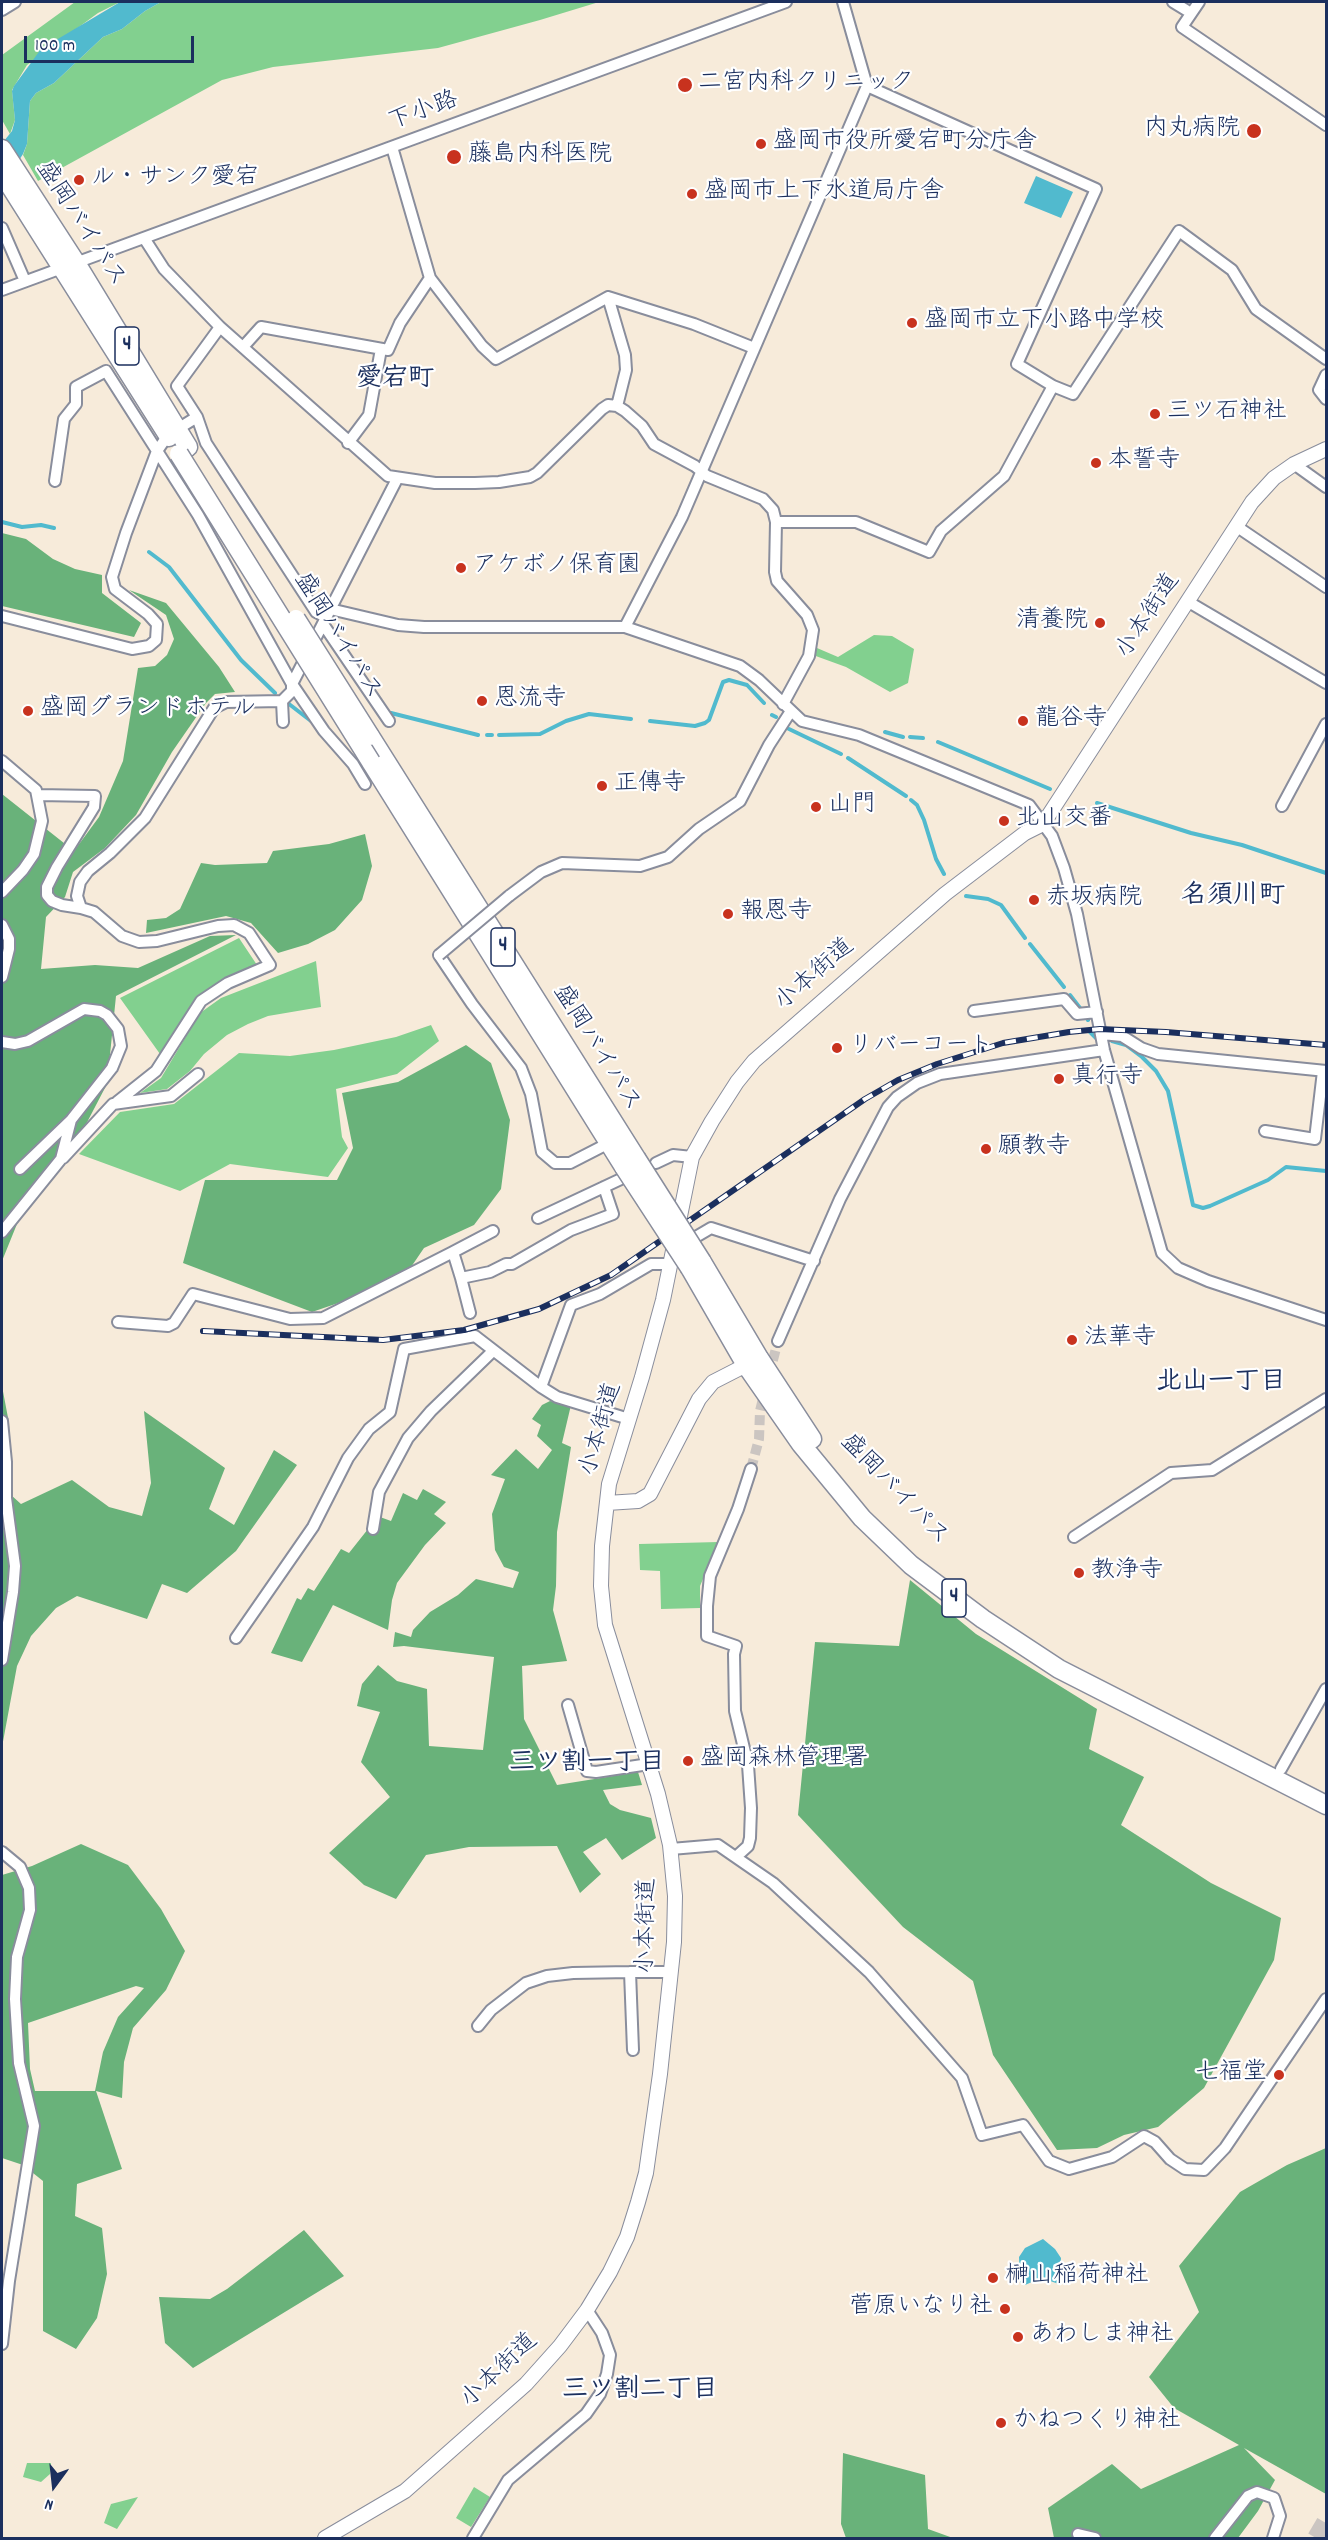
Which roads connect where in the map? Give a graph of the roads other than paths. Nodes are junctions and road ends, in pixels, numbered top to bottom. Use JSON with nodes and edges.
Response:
{"nodes":[{"id":1,"x":15,"y":2,"type":"edge"},
{"id":2,"x":786,"y":2,"type":"edge"},
{"id":3,"x":843,"y":2,"type":"edge"},
{"id":4,"x":1173,"y":2,"type":"edge"},
{"id":5,"x":1199,"y":2,"type":"edge"},
{"id":6,"x":2,"y":10,"type":"edge"},
{"id":7,"x":1191,"y":13,"type":"junction"},
{"id":8,"x":867,"y":86,"type":"junction"},
{"id":9,"x":1326,"y":125,"type":"edge"},
{"id":10,"x":392,"y":147,"type":"junction"},
{"id":11,"x":2,"y":149,"type":"edge"},
{"id":12,"x":2,"y":173,"type":"edge"},
{"id":13,"x":23,"y":195,"type":"junction"},
{"id":14,"x":2,"y":228,"type":"edge"},
{"id":15,"x":144,"y":238,"type":"junction"},
{"id":16,"x":70,"y":266,"type":"junction"},
{"id":17,"x":430,"y":278,"type":"junction"},
{"id":18,"x":25,"y":281,"type":"junction"},
{"id":19,"x":2,"y":290,"type":"edge"},
{"id":20,"x":608,"y":297,"type":"junction"},
{"id":21,"x":220,"y":327,"type":"junction"},
{"id":22,"x":243,"y":347,"type":"junction"},
{"id":23,"x":754,"y":348,"type":"junction"},
{"id":24,"x":381,"y":349,"type":"junction"},
{"id":25,"x":1326,"y":359,"type":"edge"},
{"id":26,"x":1326,"y":375,"type":"edge"},
{"id":27,"x":1053,"y":386,"type":"junction"},
{"id":28,"x":1326,"y":399,"type":"edge"},
{"id":29,"x":617,"y":406,"type":"junction"},
{"id":30,"x":197,"y":417,"type":"junction"},
{"id":31,"x":173,"y":432,"type":"junction"},
{"id":32,"x":348,"y":443,"type":"junction"},
{"id":33,"x":1326,"y":449,"type":"edge"},
{"id":34,"x":157,"y":451,"type":"junction"},
{"id":35,"x":184,"y":451,"type":"junction"},
{"id":36,"x":1294,"y":464,"type":"junction"},
{"id":37,"x":702,"y":471,"type":"junction"},
{"id":38,"x":397,"y":478,"type":"junction"},
{"id":39,"x":54,"y":481,"type":"dead end"},
{"id":40,"x":1326,"y":487,"type":"edge"},
{"id":41,"x":776,"y":522,"type":"junction"},
{"id":42,"x":1236,"y":526,"type":"junction"},
{"id":43,"x":1326,"y":587,"type":"edge"},
{"id":44,"x":1187,"y":602,"type":"junction"},
{"id":45,"x":330,"y":609,"type":"junction"},
{"id":46,"x":2,"y":616,"type":"edge"},
{"id":47,"x":323,"y":624,"type":"junction"},
{"id":48,"x":625,"y":627,"type":"junction"},
{"id":49,"x":1326,"y":683,"type":"edge"},
{"id":50,"x":292,"y":684,"type":"junction"},
{"id":51,"x":282,"y":701,"type":"junction"},
{"id":52,"x":787,"y":708,"type":"junction"},
{"id":53,"x":389,"y":721,"type":"dead end"},
{"id":54,"x":283,"y":722,"type":"dead end"},
{"id":55,"x":1326,"y":724,"type":"edge"},
{"id":56,"x":2,"y":761,"type":"edge"},
{"id":57,"x":362,"y":763,"type":"junction"},
{"id":58,"x":366,"y":784,"type":"dead end"},
{"id":59,"x":38,"y":795,"type":"junction"},
{"id":60,"x":1282,"y":806,"type":"dead end"},
{"id":61,"x":1043,"y":824,"type":"junction"},
{"id":62,"x":2,"y":892,"type":"edge"},
{"id":63,"x":81,"y":908,"type":"junction"},
{"id":64,"x":2,"y":925,"type":"edge"},
{"id":65,"x":2,"y":977,"type":"edge"},
{"id":66,"x":974,"y":1011,"type":"dead end"},
{"id":67,"x":1097,"y":1012,"type":"junction"},
{"id":68,"x":1102,"y":1034,"type":"junction"},
{"id":69,"x":2,"y":1042,"type":"edge"},
{"id":70,"x":1104,"y":1050,"type":"junction"},
{"id":71,"x":1325,"y":1071,"type":"edge"},
{"id":72,"x":198,"y":1074,"type":"dead end"},
{"id":73,"x":117,"y":1102,"type":"junction"},
{"id":74,"x":71,"y":1120,"type":"junction"},
{"id":75,"x":1265,"y":1131,"type":"dead end"},
{"id":76,"x":609,"y":1143,"type":"junction"},
{"id":77,"x":692,"y":1157,"type":"junction"},
{"id":78,"x":62,"y":1159,"type":"junction"},
{"id":79,"x":657,"y":1163,"type":"dead end"},
{"id":80,"x":627,"y":1168,"type":"junction"},
{"id":81,"x":20,"y":1170,"type":"dead end"},
{"id":82,"x":604,"y":1187,"type":"junction"},
{"id":83,"x":538,"y":1218,"type":"dead end"},
{"id":84,"x":493,"y":1231,"type":"dead end"},
{"id":85,"x":2,"y":1232,"type":"edge"},
{"id":86,"x":453,"y":1252,"type":"junction"},
{"id":87,"x":814,"y":1261,"type":"junction"},
{"id":88,"x":668,"y":1264,"type":"junction"},
{"id":89,"x":461,"y":1278,"type":"junction"},
{"id":90,"x":470,"y":1313,"type":"dead end"},
{"id":91,"x":1326,"y":1320,"type":"edge"},
{"id":92,"x":118,"y":1322,"type":"dead end"},
{"id":93,"x":777,"y":1341,"type":"tunnel mouth"},
{"id":94,"x":494,"y":1351,"type":"junction"},
{"id":95,"x":753,"y":1362,"type":"junction"},
{"id":96,"x":541,"y":1387,"type":"junction"},
{"id":97,"x":1326,"y":1399,"type":"edge"},
{"id":98,"x":630,"y":1419,"type":"junction"},
{"id":99,"x":2,"y":1421,"type":"edge"},
{"id":100,"x":751,"y":1469,"type":"tunnel mouth"},
{"id":101,"x":607,"y":1503,"type":"junction"},
{"id":102,"x":373,"y":1529,"type":"dead end"},
{"id":103,"x":1074,"y":1537,"type":"dead end"},
{"id":104,"x":236,"y":1638,"type":"dead end"},
{"id":105,"x":2,"y":1660,"type":"edge"},
{"id":106,"x":1326,"y":1689,"type":"edge"},
{"id":107,"x":568,"y":1705,"type":"dead end"},
{"id":108,"x":649,"y":1764,"type":"junction"},
{"id":109,"x":1281,"y":1769,"type":"junction"},
{"id":110,"x":1326,"y":1791,"type":"edge"},
{"id":111,"x":1326,"y":1805,"type":"edge"},
{"id":112,"x":671,"y":1850,"type":"junction"},
{"id":113,"x":2,"y":1852,"type":"edge"},
{"id":114,"x":737,"y":1856,"type":"junction"},
{"id":115,"x":630,"y":1972,"type":"junction"},
{"id":116,"x":671,"y":1972,"type":"junction"},
{"id":117,"x":1326,"y":1999,"type":"edge"},
{"id":118,"x":478,"y":2026,"type":"dead end"},
{"id":119,"x":633,"y":2050,"type":"dead end"},
{"id":120,"x":587,"y":2310,"type":"junction"},
{"id":121,"x":2,"y":2344,"type":"edge"},
{"id":122,"x":1078,"y":2534,"type":"dead end"},
{"id":123,"x":325,"y":2538,"type":"edge"},
{"id":124,"x":473,"y":2538,"type":"edge"},
{"id":125,"x":1095,"y":2538,"type":"edge"},
{"id":126,"x":1215,"y":2538,"type":"edge"},
{"id":127,"x":1273,"y":2538,"type":"edge"}],
"edges":[{"from":1,"to":6,"type":"street"},
{"from":2,"to":10,"type":"street","name":"下小路"},
{"from":3,"to":8,"type":"street"},
{"from":4,"to":7,"type":"street"},
{"from":5,"to":7,"type":"street"},
{"from":7,"to":9,"type":"street"},
{"from":8,"to":23,"type":"street"},
{"from":8,"to":27,"type":"street"},
{"from":10,"to":15,"type":"street","name":"下小路"},
{"from":10,"to":17,"type":"street"},
{"from":11,"to":13,"type":"highway","name":"盛岡バイパス","number":"4"},
{"from":12,"to":13,"type":"highway","name":"盛岡バイパス","number":"4"},
{"from":13,"to":16,"type":"highway","name":"盛岡バイパス","number":"4"},
{"from":14,"to":18,"type":"street"},
{"from":15,"to":16,"type":"street","name":"下小路"},
{"from":15,"to":21,"type":"street"},
{"from":16,"to":18,"type":"street","name":"下小路"},
{"from":16,"to":31,"type":"highway","name":"盛岡バイパス","number":"4"},
{"from":17,"to":20,"type":"street"},
{"from":17,"to":24,"type":"street"},
{"from":18,"to":19,"type":"street","name":"下小路"},
{"from":20,"to":23,"type":"street"},
{"from":20,"to":29,"type":"street"},
{"from":21,"to":22,"type":"street"},
{"from":21,"to":30,"type":"street"},
{"from":22,"to":24,"type":"street"},
{"from":22,"to":32,"type":"street"},
{"from":23,"to":37,"type":"street"},
{"from":24,"to":32,"type":"street"},
{"from":25,"to":27,"type":"street"},
{"from":26,"to":28,"type":"street"},
{"from":27,"to":41,"type":"street"},
{"from":29,"to":37,"type":"street"},
{"from":29,"to":38,"type":"street"},
{"from":30,"to":31,"type":"street"},
{"from":30,"to":45,"type":"street"},
{"from":31,"to":34,"type":"street"},
{"from":31,"to":35,"type":"highway","name":"盛岡バイパス","number":"4"},
{"from":32,"to":38,"type":"street"},
{"from":33,"to":36,"type":"street","name":"小本街道"},
{"from":34,"to":39,"type":"street"},
{"from":34,"to":46,"type":"street"},
{"from":34,"to":50,"type":"street"},
{"from":35,"to":57,"type":"highway","name":"盛岡バイパス","number":"4","bridge":true},
{"from":35,"to":80,"type":"highway","name":"盛岡バイパス","number":"4","bridge":true},
{"from":36,"to":40,"type":"street"},
{"from":36,"to":42,"type":"street","name":"小本街道"},
{"from":37,"to":41,"type":"street"},
{"from":37,"to":48,"type":"street"},
{"from":38,"to":45,"type":"street"},
{"from":41,"to":52,"type":"street"},
{"from":42,"to":43,"type":"street"},
{"from":42,"to":44,"type":"street","name":"小本街道"},
{"from":44,"to":49,"type":"street"},
{"from":44,"to":61,"type":"street","name":"小本街道"},
{"from":45,"to":47,"type":"street"},
{"from":45,"to":48,"type":"street"},
{"from":47,"to":50,"type":"street"},
{"from":47,"to":53,"type":"street"},
{"from":48,"to":52,"type":"street"},
{"from":50,"to":51,"type":"street"},
{"from":50,"to":57,"type":"street"},
{"from":51,"to":54,"type":"street"},
{"from":51,"to":63,"type":"street"},
{"from":52,"to":61,"type":"street"},
{"from":52,"to":76,"type":"street","bridge":true},
{"from":55,"to":60,"type":"street"},
{"from":56,"to":59,"type":"street"},
{"from":57,"to":58,"type":"street"},
{"from":57,"to":76,"type":"highway","name":"盛岡バイパス","number":"4"},
{"from":59,"to":62,"type":"street"},
{"from":59,"to":63,"type":"street"},
{"from":61,"to":67,"type":"street"},
{"from":61,"to":77,"type":"street","name":"小本街道"},
{"from":63,"to":73,"type":"street"},
{"from":64,"to":65,"type":"street"},
{"from":66,"to":67,"type":"street"},
{"from":67,"to":68,"type":"street"},
{"from":68,"to":70,"type":"street"},
{"from":68,"to":71,"type":"street"},
{"from":69,"to":74,"type":"street"},
{"from":70,"to":87,"type":"street"},
{"from":70,"to":91,"type":"street"},
{"from":71,"to":75,"type":"street"},
{"from":72,"to":73,"type":"street"},
{"from":73,"to":78,"type":"street"},
{"from":74,"to":78,"type":"street"},
{"from":74,"to":81,"type":"street"},
{"from":76,"to":80,"type":"highway","name":"盛岡バイパス","number":"4"},
{"from":77,"to":79,"type":"street"},
{"from":77,"to":88,"type":"street","name":"小本街道"},
{"from":78,"to":85,"type":"street"},
{"from":80,"to":82,"type":"street"},
{"from":80,"to":95,"type":"highway","name":"盛岡バイパス","number":"4","bridge":true},
{"from":82,"to":83,"type":"street"},
{"from":82,"to":89,"type":"street"},
{"from":84,"to":86,"type":"street"},
{"from":86,"to":89,"type":"street"},
{"from":86,"to":92,"type":"street"},
{"from":87,"to":88,"type":"street"},
{"from":87,"to":93,"type":"street"},
{"from":88,"to":96,"type":"street"},
{"from":88,"to":98,"type":"street","name":"小本街道"},
{"from":89,"to":90,"type":"street"},
{"from":94,"to":96,"type":"street"},
{"from":94,"to":102,"type":"street"},
{"from":94,"to":104,"type":"street"},
{"from":95,"to":101,"type":"street"},
{"from":95,"to":109,"type":"highway","name":"盛岡バイパス","number":"4"},
{"from":95,"to":111,"type":"highway","name":"盛岡バイパス","number":"4"},
{"from":96,"to":98,"type":"street"},
{"from":97,"to":103,"type":"street"},
{"from":98,"to":101,"type":"street","name":"小本街道"},
{"from":99,"to":105,"type":"street"},
{"from":100,"to":114,"type":"street"},
{"from":101,"to":108,"type":"street","name":"小本街道"},
{"from":106,"to":109,"type":"street"},
{"from":107,"to":108,"type":"street"},
{"from":108,"to":112,"type":"street","name":"小本街道"},
{"from":109,"to":110,"type":"highway","name":"盛岡バイパス","number":"4"},
{"from":112,"to":114,"type":"street"},
{"from":112,"to":116,"type":"street","name":"小本街道"},
{"from":113,"to":121,"type":"street"},
{"from":114,"to":117,"type":"street"},
{"from":115,"to":116,"type":"street"},
{"from":115,"to":118,"type":"street"},
{"from":115,"to":119,"type":"street"},
{"from":116,"to":120,"type":"street","name":"小本街道"},
{"from":120,"to":123,"type":"street","name":"小本街道"},
{"from":120,"to":124,"type":"street"},
{"from":122,"to":125,"type":"street"},
{"from":126,"to":127,"type":"street"}]}
